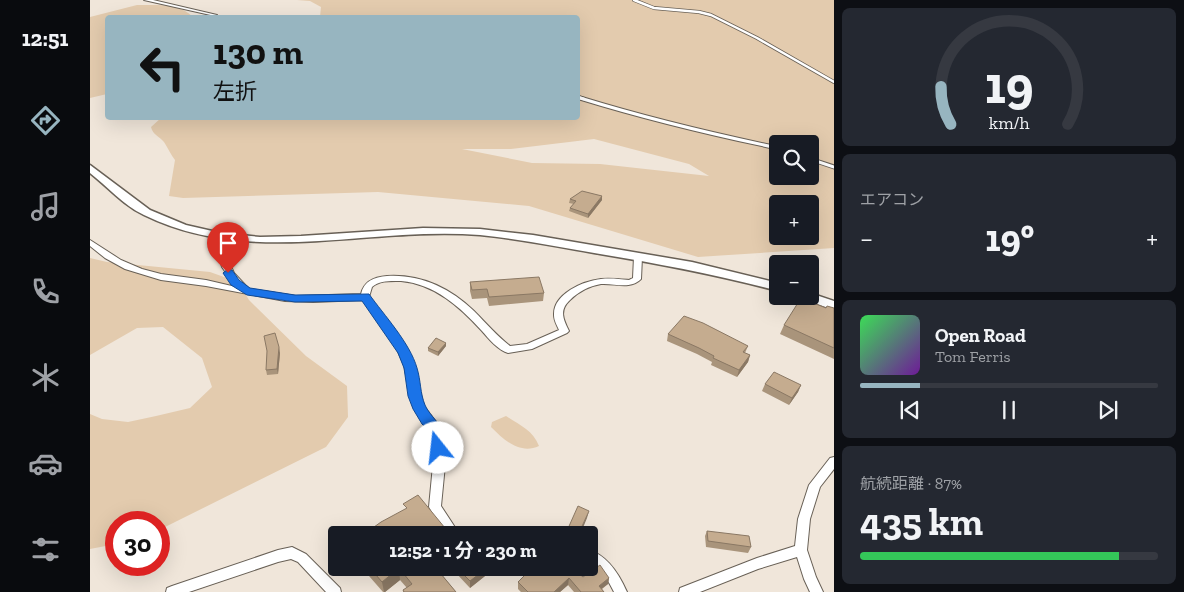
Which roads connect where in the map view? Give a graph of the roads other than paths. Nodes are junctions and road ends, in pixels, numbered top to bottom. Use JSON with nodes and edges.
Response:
{"nodes":[{"id":1,"x":146,"y":0,"type":"edge"},
{"id":2,"x":634,"y":0,"type":"edge"},
{"id":3,"x":215,"y":14,"type":"dead end"},
{"id":4,"x":834,"y":82,"type":"edge"},
{"id":5,"x":580,"y":98,"type":"edge"},
{"id":6,"x":769,"y":146,"type":"edge"},
{"id":7,"x":819,"y":162,"type":"edge"},
{"id":8,"x":834,"y":167,"type":"edge"},
{"id":9,"x":90,"y":168,"type":"edge"},
{"id":10,"x":218,"y":238,"type":"junction"},
{"id":11,"x":90,"y":242,"type":"edge"},
{"id":12,"x":638,"y":257,"type":"junction"},
{"id":13,"x":769,"y":285,"type":"edge"},
{"id":14,"x":247,"y":292,"type":"junction"},
{"id":15,"x":365,"y":297,"type":"junction"},
{"id":16,"x":819,"y":300,"type":"edge"},
{"id":17,"x":834,"y":306,"type":"edge"},
{"id":18,"x":834,"y":461,"type":"edge"},
{"id":19,"x":446,"y":526,"type":"edge"},
{"id":20,"x":801,"y":550,"type":"junction"},
{"id":21,"x":598,"y":560,"type":"edge"},
{"id":22,"x":172,"y":592,"type":"edge"},
{"id":23,"x":335,"y":592,"type":"edge"},
{"id":24,"x":621,"y":592,"type":"edge"},
{"id":25,"x":685,"y":592,"type":"edge"},
{"id":26,"x":817,"y":592,"type":"edge"}],
"edges":[{"from":1,"to":3,"type":"street"},
{"from":2,"to":4,"type":"lane"},
{"from":5,"to":6,"type":"lane"},
{"from":7,"to":8,"type":"lane"},
{"from":9,"to":10,"type":"street"},
{"from":10,"to":12,"type":"street"},
{"from":10,"to":14,"type":"street"},
{"from":11,"to":14,"type":"street"},
{"from":12,"to":13,"type":"street"},
{"from":12,"to":15,"type":"street"},
{"from":14,"to":15,"type":"street"},
{"from":15,"to":19,"type":"street"},
{"from":16,"to":17,"type":"street"},
{"from":18,"to":20,"type":"street"},
{"from":20,"to":25,"type":"street"},
{"from":20,"to":26,"type":"street"},
{"from":21,"to":24,"type":"street"},
{"from":22,"to":23,"type":"street"}]}
